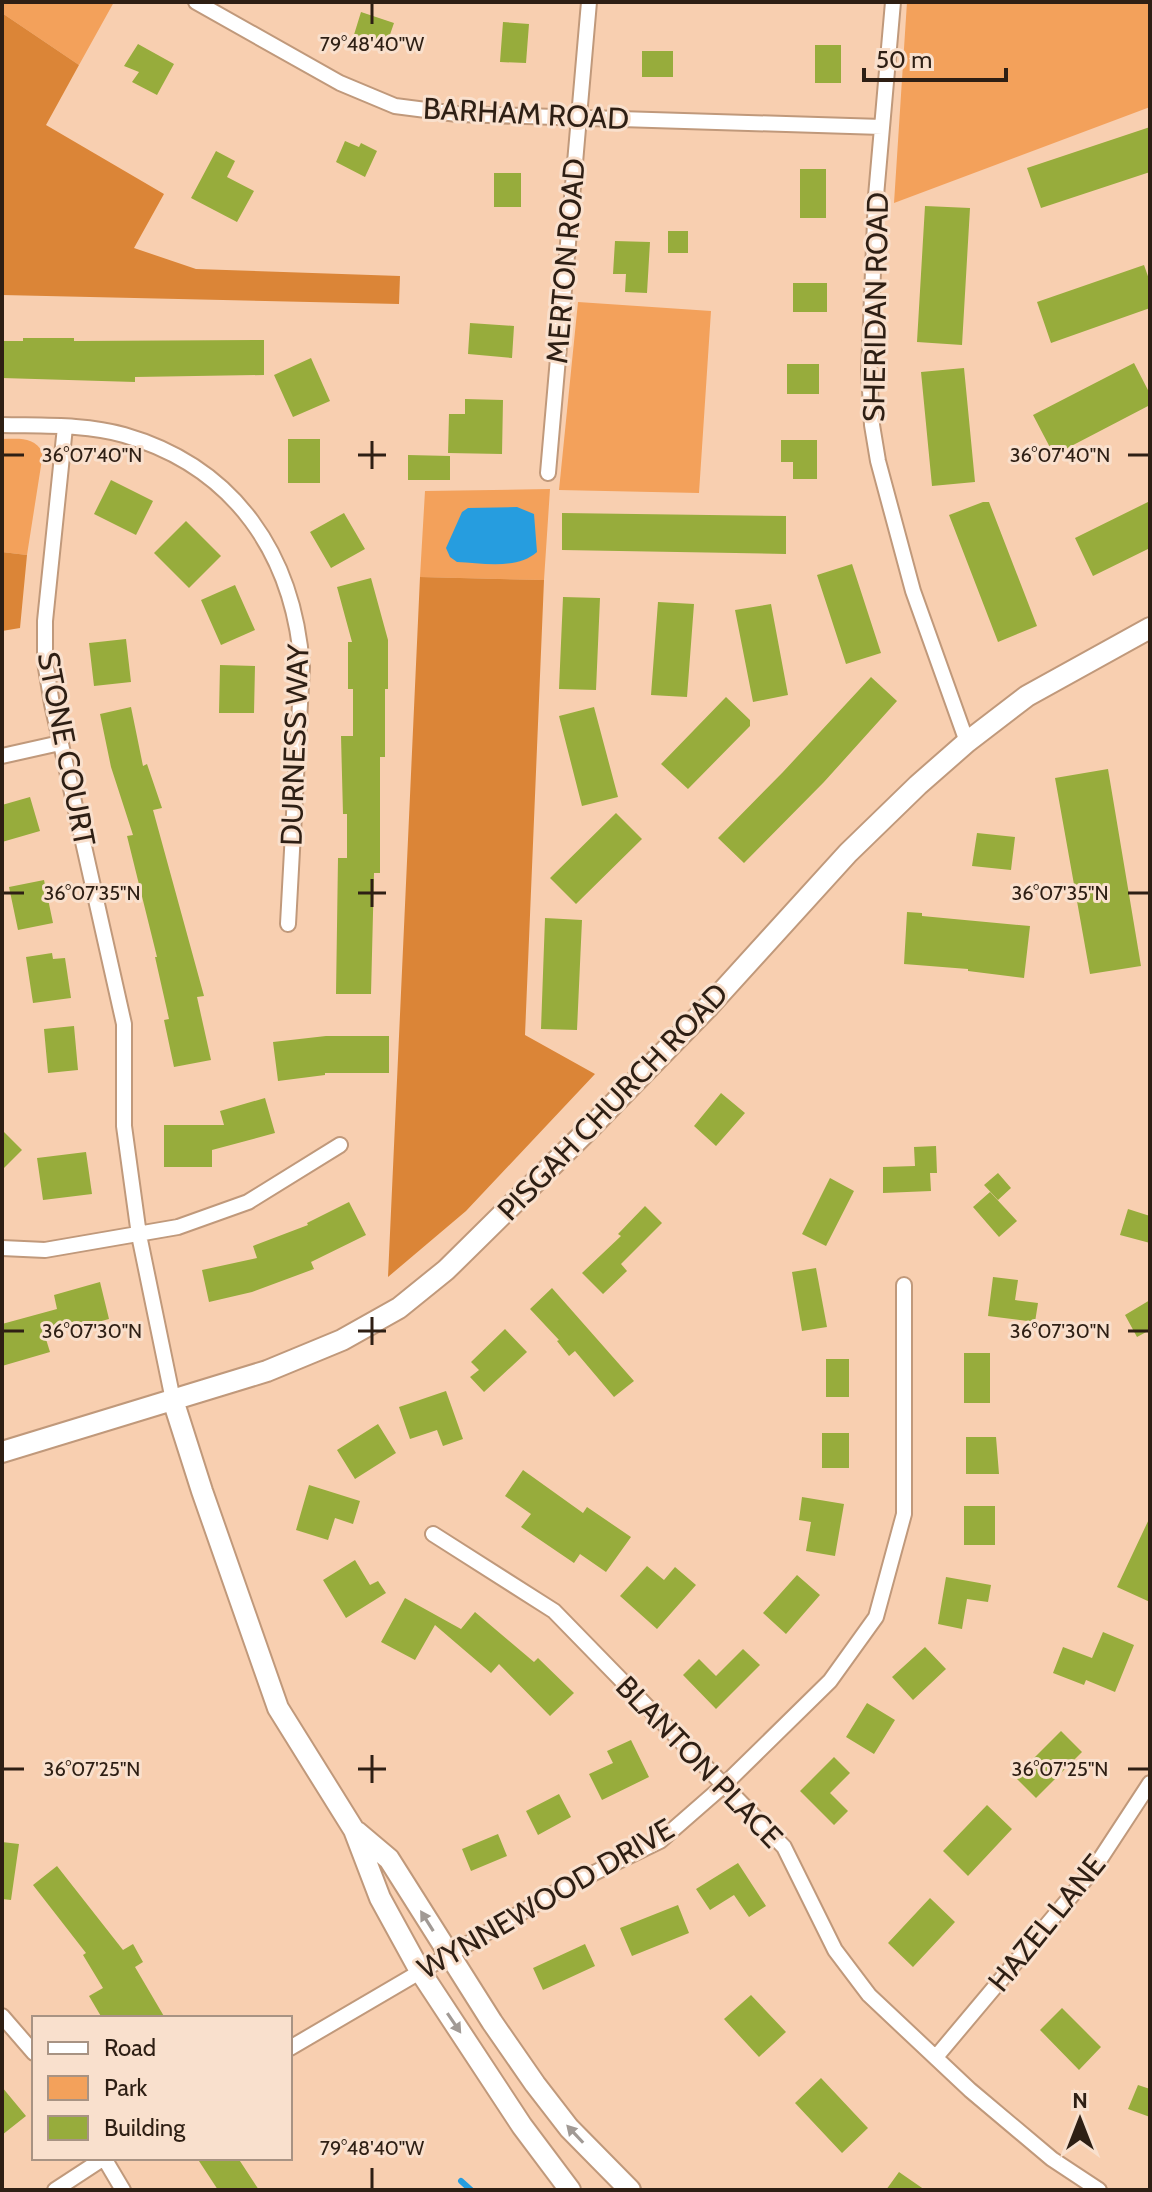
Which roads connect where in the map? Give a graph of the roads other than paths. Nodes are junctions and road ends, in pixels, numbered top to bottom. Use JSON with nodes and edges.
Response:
{"nodes":[{"id":1,"x":196,"y":2,"type":"edge"},
{"id":2,"x":589,"y":2,"type":"edge"},
{"id":3,"x":893,"y":2,"type":"edge"},
{"id":4,"x":578,"y":119,"type":"junction"},
{"id":5,"x":882,"y":127,"type":"junction"},
{"id":6,"x":2,"y":425,"type":"edge"},
{"id":7,"x":65,"y":427,"type":"junction"},
{"id":8,"x":548,"y":473,"type":"dead end"},
{"id":9,"x":1150,"y":628,"type":"edge"},
{"id":10,"x":967,"y":742,"type":"junction"},
{"id":11,"x":60,"y":743,"type":"junction"},
{"id":12,"x":2,"y":756,"type":"edge"},
{"id":13,"x":288,"y":924,"type":"dead end"},
{"id":14,"x":340,"y":1145,"type":"dead end"},
{"id":15,"x":139,"y":1235,"type":"junction"},
{"id":16,"x":2,"y":1248,"type":"edge"},
{"id":17,"x":904,"y":1285,"type":"dead end"},
{"id":18,"x":173,"y":1400,"type":"junction"},
{"id":19,"x":2,"y":1452,"type":"edge"},
{"id":20,"x":433,"y":1534,"type":"dead end"},
{"id":21,"x":1150,"y":1783,"type":"edge"},
{"id":22,"x":723,"y":1786,"type":"junction"},
{"id":23,"x":354,"y":1830,"type":"junction"},
{"id":24,"x":449,"y":1955,"type":"junction"},
{"id":25,"x":420,"y":1971,"type":"junction"},
{"id":26,"x":2,"y":2016,"type":"edge"},
{"id":27,"x":292,"y":2047,"type":"edge"},
{"id":28,"x":32,"y":2050,"type":"edge"},
{"id":29,"x":936,"y":2057,"type":"junction"},
{"id":30,"x":101,"y":2160,"type":"edge"},
{"id":31,"x":105,"y":2160,"type":"edge"},
{"id":32,"x":55,"y":2190,"type":"edge"},
{"id":33,"x":123,"y":2190,"type":"edge"},
{"id":34,"x":570,"y":2190,"type":"edge"},
{"id":35,"x":630,"y":2190,"type":"edge"},
{"id":36,"x":1099,"y":2190,"type":"edge"}],
"edges":[{"from":1,"to":4,"type":"street","name":"BARHAM ROAD"},
{"from":2,"to":4,"type":"street","name":"MERTON ROAD"},
{"from":3,"to":5,"type":"street","name":"SHERIDAN ROAD"},
{"from":4,"to":5,"type":"street","name":"BARHAM ROAD"},
{"from":4,"to":8,"type":"street","name":"MERTON ROAD"},
{"from":5,"to":10,"type":"street","name":"SHERIDAN ROAD"},
{"from":6,"to":7,"type":"street","name":"DURNESS WAY"},
{"from":7,"to":11,"type":"street","name":"STONE COURT"},
{"from":7,"to":13,"type":"street","name":"DURNESS WAY"},
{"from":9,"to":10,"type":"main road","name":"PISGAH CHURCH ROAD"},
{"from":10,"to":18,"type":"main road","name":"PISGAH CHURCH ROAD"},
{"from":11,"to":12,"type":"street"},
{"from":11,"to":15,"type":"street","name":"STONE COURT"},
{"from":14,"to":15,"type":"street"},
{"from":15,"to":16,"type":"street"},
{"from":15,"to":18,"type":"street","name":"STONE COURT"},
{"from":17,"to":22,"type":"street","name":"WYNNEWOOD DRIVE"},
{"from":18,"to":19,"type":"main road","name":"PISGAH CHURCH ROAD"},
{"from":18,"to":23,"type":"main road"},
{"from":20,"to":22,"type":"street","name":"BLANTON PLACE"},
{"from":21,"to":29,"type":"street","name":"HAZEL LANE"},
{"from":22,"to":24,"type":"street","name":"WYNNEWOOD DRIVE"},
{"from":22,"to":29,"type":"street","name":"BLANTON PLACE"},
{"from":24,"to":23,"type":"main road","one_way":true},
{"from":23,"to":25,"type":"main road"},
{"from":24,"to":25,"type":"street","name":"WYNNEWOOD DRIVE"},
{"from":35,"to":24,"type":"main road","one_way":true},
{"from":25,"to":27,"type":"street","name":"WYNNEWOOD DRIVE"},
{"from":25,"to":34,"type":"main road","one_way":true},
{"from":26,"to":28,"type":"street"},
{"from":29,"to":36,"type":"street","name":"BLANTON PLACE"},
{"from":30,"to":32,"type":"street"},
{"from":31,"to":33,"type":"street"}]}
